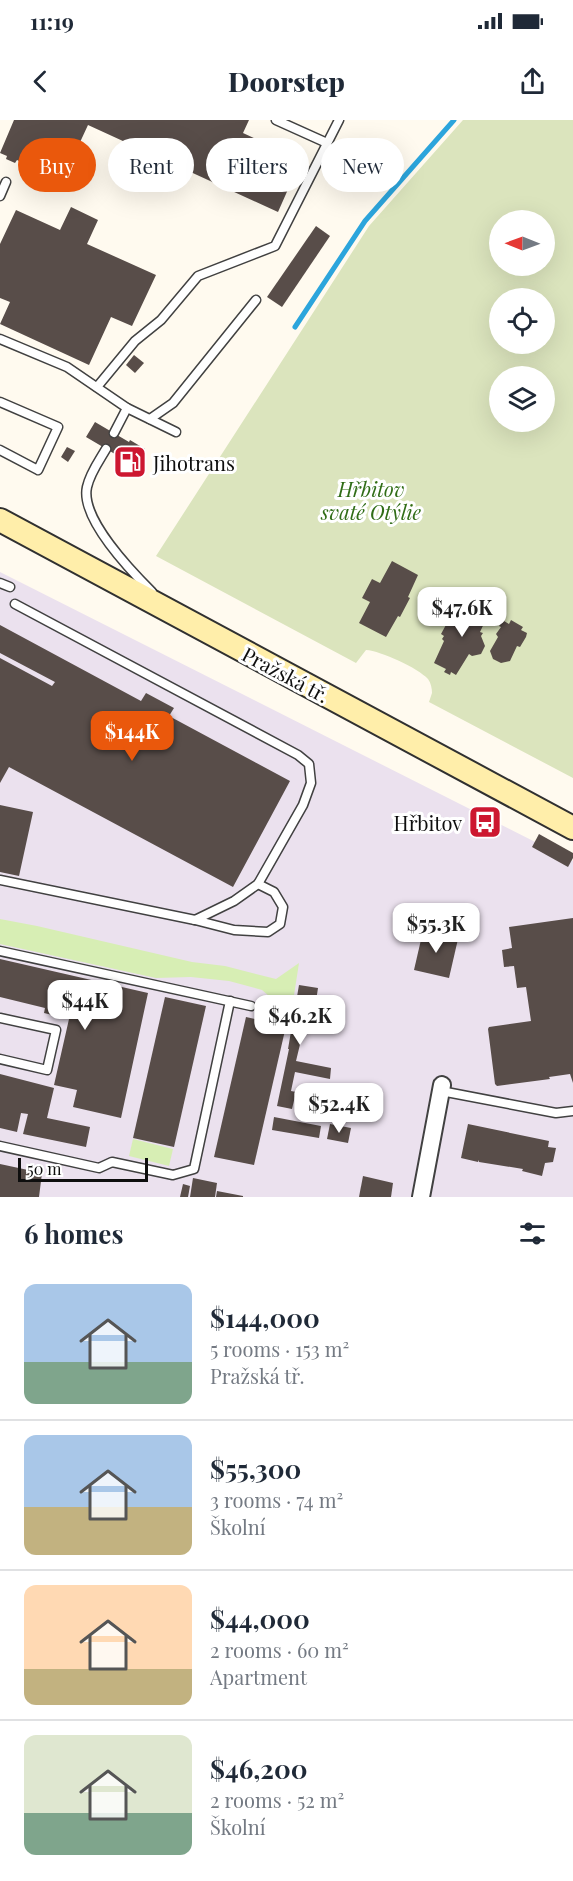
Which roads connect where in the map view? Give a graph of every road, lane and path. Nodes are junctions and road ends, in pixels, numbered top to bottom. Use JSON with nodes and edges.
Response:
{"nodes":[{"id":1,"x":276,"y":120,"type":"edge"},
{"id":2,"x":339,"y":120,"type":"edge"},
{"id":3,"x":330,"y":138,"type":"edge"},
{"id":4,"x":321,"y":140,"type":"edge"},
{"id":5,"x":321,"y":155,"type":"edge"},
{"id":6,"x":6,"y":182,"type":"dead end"},
{"id":7,"x":0,"y":196,"type":"edge"},
{"id":8,"x":256,"y":300,"type":"dead end"},
{"id":9,"x":0,"y":339,"type":"edge"},
{"id":10,"x":97,"y":387,"type":"junction"},
{"id":11,"x":0,"y":402,"type":"edge"},
{"id":12,"x":127,"y":408,"type":"junction"},
{"id":13,"x":150,"y":419,"type":"junction"},
{"id":14,"x":176,"y":432,"type":"dead end"},
{"id":15,"x":114,"y":433,"type":"dead end"},
{"id":16,"x":106,"y":449,"type":"dead end"},
{"id":17,"x":0,"y":450,"type":"edge"},
{"id":18,"x":0,"y":520,"type":"edge"},
{"id":19,"x":0,"y":583,"type":"edge"},
{"id":20,"x":10,"y":586,"type":"dead end"},
{"id":21,"x":15,"y":604,"type":"dead end"},
{"id":22,"x":171,"y":612,"type":"junction"},
{"id":23,"x":573,"y":828,"type":"edge"},
{"id":24,"x":0,"y":880,"type":"edge"},
{"id":25,"x":258,"y":884,"type":"junction"},
{"id":26,"x":195,"y":920,"type":"junction"},
{"id":27,"x":0,"y":951,"type":"edge"},
{"id":28,"x":230,"y":1001,"type":"junction"},
{"id":29,"x":251,"y":1006,"type":"dead end"},
{"id":30,"x":0,"y":1018,"type":"edge"},
{"id":31,"x":0,"y":1059,"type":"edge"},
{"id":32,"x":442,"y":1088,"type":"joint"},
{"id":33,"x":573,"y":1111,"type":"edge"},
{"id":34,"x":0,"y":1146,"type":"edge"},
{"id":35,"x":421,"y":1197,"type":"edge"}],
"edges":[{"from":1,"to":4,"type":"lane"},
{"from":2,"to":3,"type":"lane"},
{"from":5,"to":10,"type":"lane"},
{"from":6,"to":7,"type":"lane"},
{"from":8,"to":13,"type":"lane"},
{"from":9,"to":10,"type":"lane"},
{"from":10,"to":12,"type":"lane"},
{"from":11,"to":17,"type":"lane"},
{"from":12,"to":13,"type":"lane"},
{"from":12,"to":15,"type":"lane"},
{"from":13,"to":14,"type":"lane"},
{"from":16,"to":22,"type":"lane"},
{"from":18,"to":22,"type":"main road","name":"Pražská tř."},
{"from":19,"to":20,"type":"lane"},
{"from":21,"to":25,"type":"lane"},
{"from":22,"to":23,"type":"main road","name":"Pražská tř."},
{"from":24,"to":26,"type":"lane"},
{"from":25,"to":26,"type":"lane"},
{"from":25,"to":26,"type":"lane"},
{"from":27,"to":28,"type":"lane"},
{"from":28,"to":29,"type":"lane"},
{"from":28,"to":34,"type":"lane"},
{"from":30,"to":31,"type":"lane"},
{"from":32,"to":33,"type":"lane"},
{"from":32,"to":35,"type":"street"}]}
